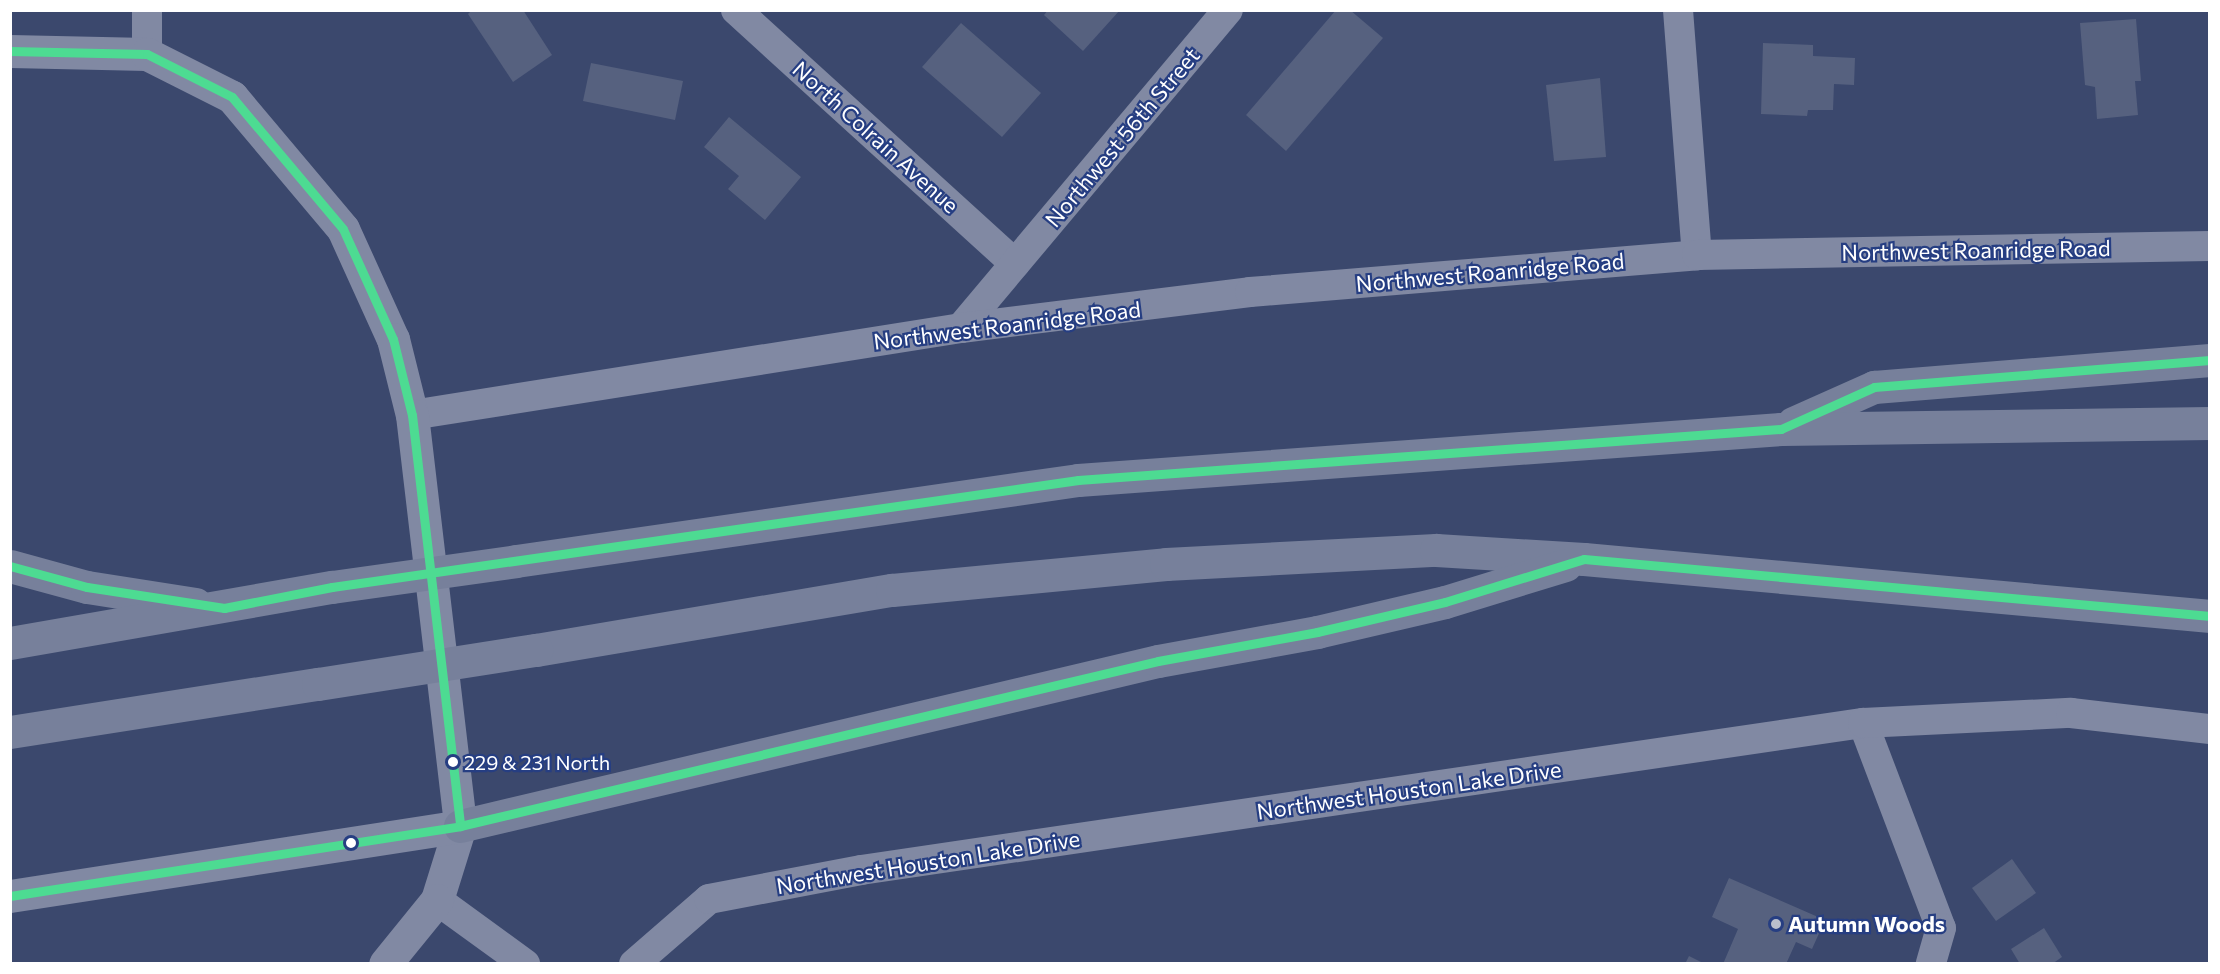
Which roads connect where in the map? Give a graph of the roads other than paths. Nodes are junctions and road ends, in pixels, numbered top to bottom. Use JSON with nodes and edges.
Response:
{"nodes":[{"id":1,"x":147,"y":10,"type":"edge"},
{"id":2,"x":736,"y":10,"type":"edge"},
{"id":3,"x":1228,"y":10,"type":"edge"},
{"id":4,"x":1678,"y":10,"type":"edge"},
{"id":5,"x":10,"y":51,"type":"edge"},
{"id":6,"x":147,"y":54,"type":"junction"},
{"id":7,"x":2210,"y":246,"type":"edge"},
{"id":8,"x":1697,"y":255,"type":"junction"},
{"id":9,"x":1015,"y":264,"type":"junction"},
{"id":10,"x":961,"y":328,"type":"junction"},
{"id":11,"x":2210,"y":360,"type":"edge"},
{"id":12,"x":411,"y":415,"type":"junction"},
{"id":13,"x":2210,"y":423,"type":"edge"},
{"id":14,"x":1781,"y":429,"type":"junction"},
{"id":15,"x":1584,"y":559,"type":"junction"},
{"id":16,"x":10,"y":566,"type":"edge"},
{"id":17,"x":224,"y":608,"type":"junction"},
{"id":18,"x":2210,"y":615,"type":"edge"},
{"id":19,"x":10,"y":643,"type":"edge"},
{"id":20,"x":1863,"y":723,"type":"junction"},
{"id":21,"x":2210,"y":729,"type":"edge"},
{"id":22,"x":10,"y":732,"type":"edge"},
{"id":23,"x":460,"y":826,"type":"junction"},
{"id":24,"x":10,"y":896,"type":"edge"},
{"id":25,"x":437,"y":900,"type":"junction"},
{"id":26,"x":385,"y":963,"type":"edge"},
{"id":27,"x":525,"y":963,"type":"edge"},
{"id":28,"x":634,"y":963,"type":"edge"},
{"id":29,"x":1931,"y":963,"type":"edge"}],
"edges":[{"from":1,"to":6,"type":"street"},
{"from":2,"to":9,"type":"street","name":"North Colrain Avenue"},
{"from":3,"to":9,"type":"street","name":"Northwest 56th Street"},
{"from":4,"to":8,"type":"street"},
{"from":5,"to":6,"type":"street"},
{"from":6,"to":12,"type":"street"},
{"from":7,"to":8,"type":"street","name":"Northwest Roanridge Road"},
{"from":8,"to":10,"type":"street","name":"Northwest Roanridge Road"},
{"from":9,"to":10,"type":"street","name":"Northwest 56th Street"},
{"from":10,"to":12,"type":"street","name":"Northwest Roanridge Road"},
{"from":11,"to":14,"type":"highway"},
{"from":12,"to":23,"type":"street"},
{"from":13,"to":14,"type":"highway"},
{"from":14,"to":17,"type":"highway","bridge":true},
{"from":15,"to":18,"type":"highway"},
{"from":15,"to":22,"type":"highway","bridge":true},
{"from":15,"to":23,"type":"highway"},
{"from":16,"to":17,"type":"highway"},
{"from":17,"to":19,"type":"highway"},
{"from":20,"to":21,"type":"street","name":"Northwest Houston Lake Drive"},
{"from":20,"to":28,"type":"street","name":"Northwest Houston Lake Drive"},
{"from":20,"to":29,"type":"street"},
{"from":23,"to":24,"type":"street"},
{"from":23,"to":25,"type":"street"},
{"from":25,"to":26,"type":"street"},
{"from":25,"to":27,"type":"street"}]}
